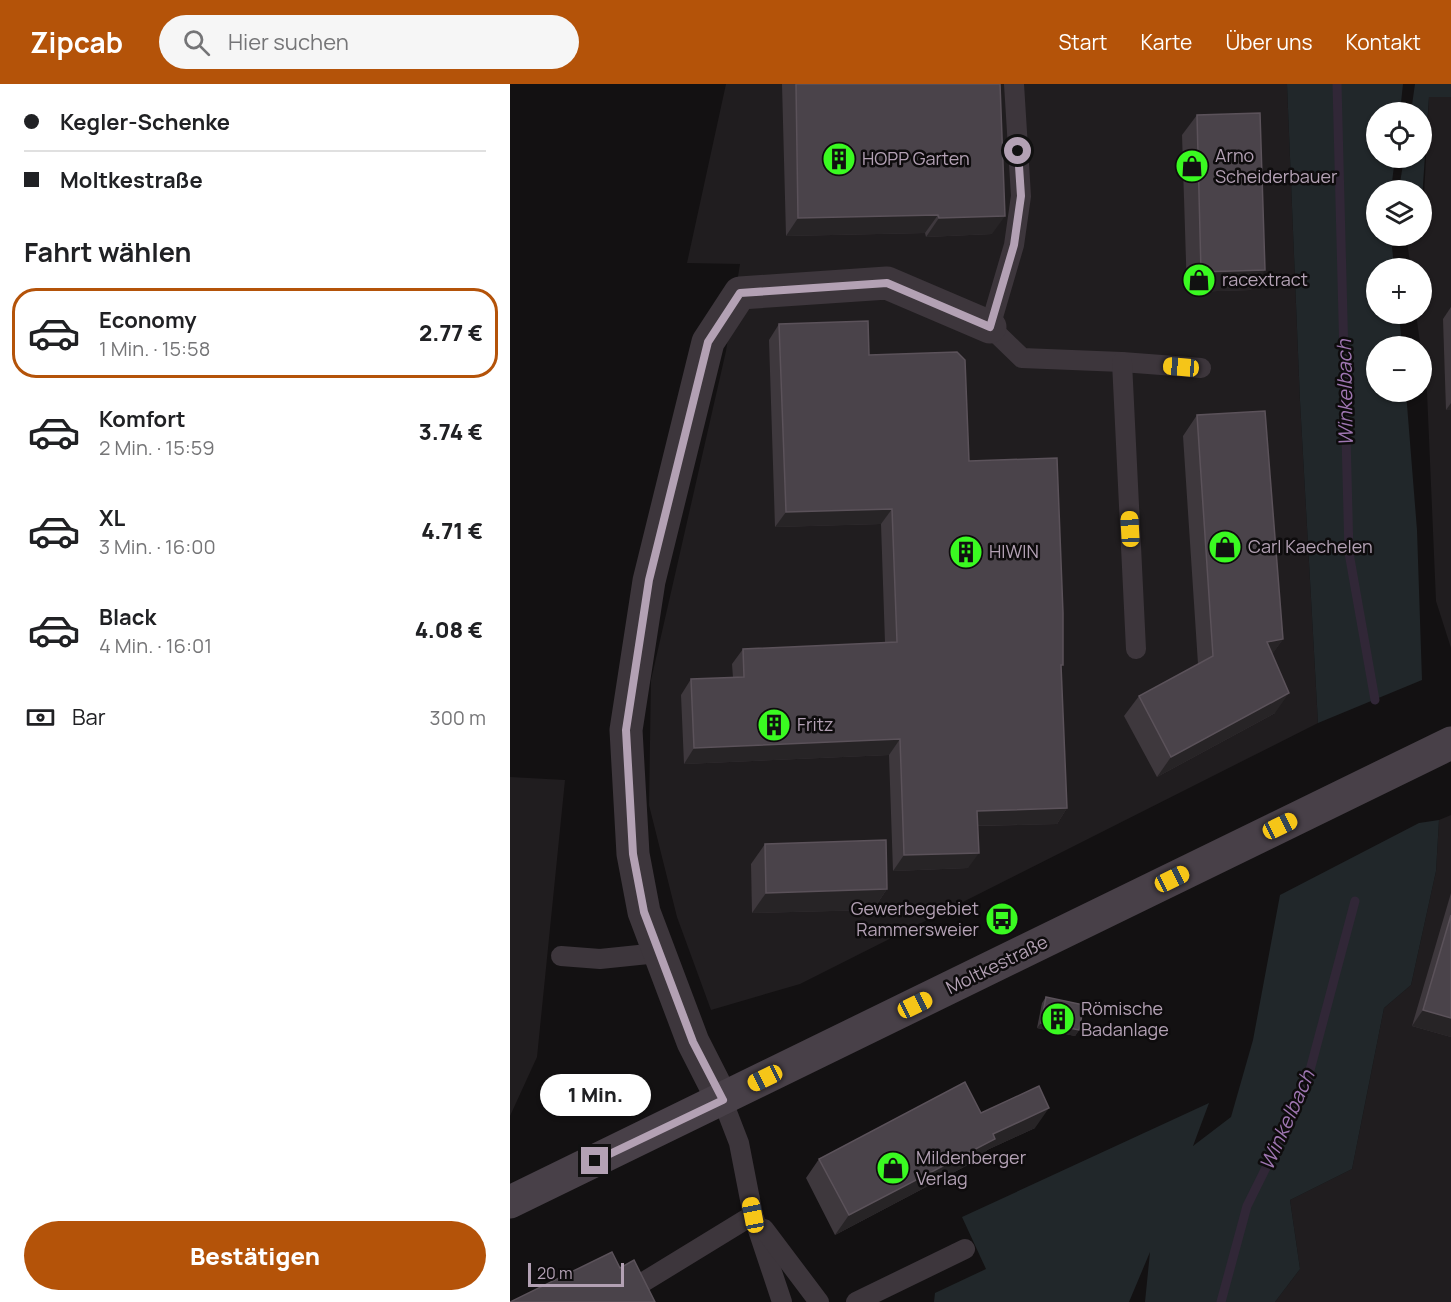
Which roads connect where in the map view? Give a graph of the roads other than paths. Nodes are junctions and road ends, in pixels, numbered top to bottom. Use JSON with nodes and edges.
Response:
{"nodes":[{"id":1,"x":1014,"y":84,"type":"edge"},
{"id":2,"x":990,"y":327,"type":"junction"},
{"id":3,"x":1122,"y":362,"type":"junction"},
{"id":4,"x":1201,"y":368,"type":"dead end"},
{"id":5,"x":1136,"y":649,"type":"dead end"},
{"id":6,"x":1451,"y":742,"type":"edge"},
{"id":7,"x":658,"y":952,"type":"junction"},
{"id":8,"x":561,"y":956,"type":"dead end"},
{"id":9,"x":723,"y":1100,"type":"junction"},
{"id":10,"x":510,"y":1202,"type":"edge"},
{"id":11,"x":753,"y":1215,"type":"junction"},
{"id":12,"x":965,"y":1249,"type":"dead end"},
{"id":13,"x":637,"y":1286,"type":"edge"},
{"id":14,"x":782,"y":1302,"type":"edge"},
{"id":15,"x":819,"y":1302,"type":"edge"},
{"id":16,"x":856,"y":1302,"type":"edge"}],
"edges":[{"from":1,"to":2,"type":"lane"},
{"from":2,"to":3,"type":"lane"},
{"from":2,"to":7,"type":"street"},
{"from":3,"to":4,"type":"lane"},
{"from":3,"to":5,"type":"lane"},
{"from":6,"to":9,"type":"street","name":"Moltkestraße"},
{"from":7,"to":8,"type":"lane"},
{"from":7,"to":9,"type":"street"},
{"from":9,"to":10,"type":"street","name":"Moltkestraße"},
{"from":9,"to":11,"type":"lane"},
{"from":11,"to":13,"type":"lane"},
{"from":11,"to":14,"type":"lane"},
{"from":11,"to":15,"type":"lane"},
{"from":12,"to":16,"type":"lane"}]}
